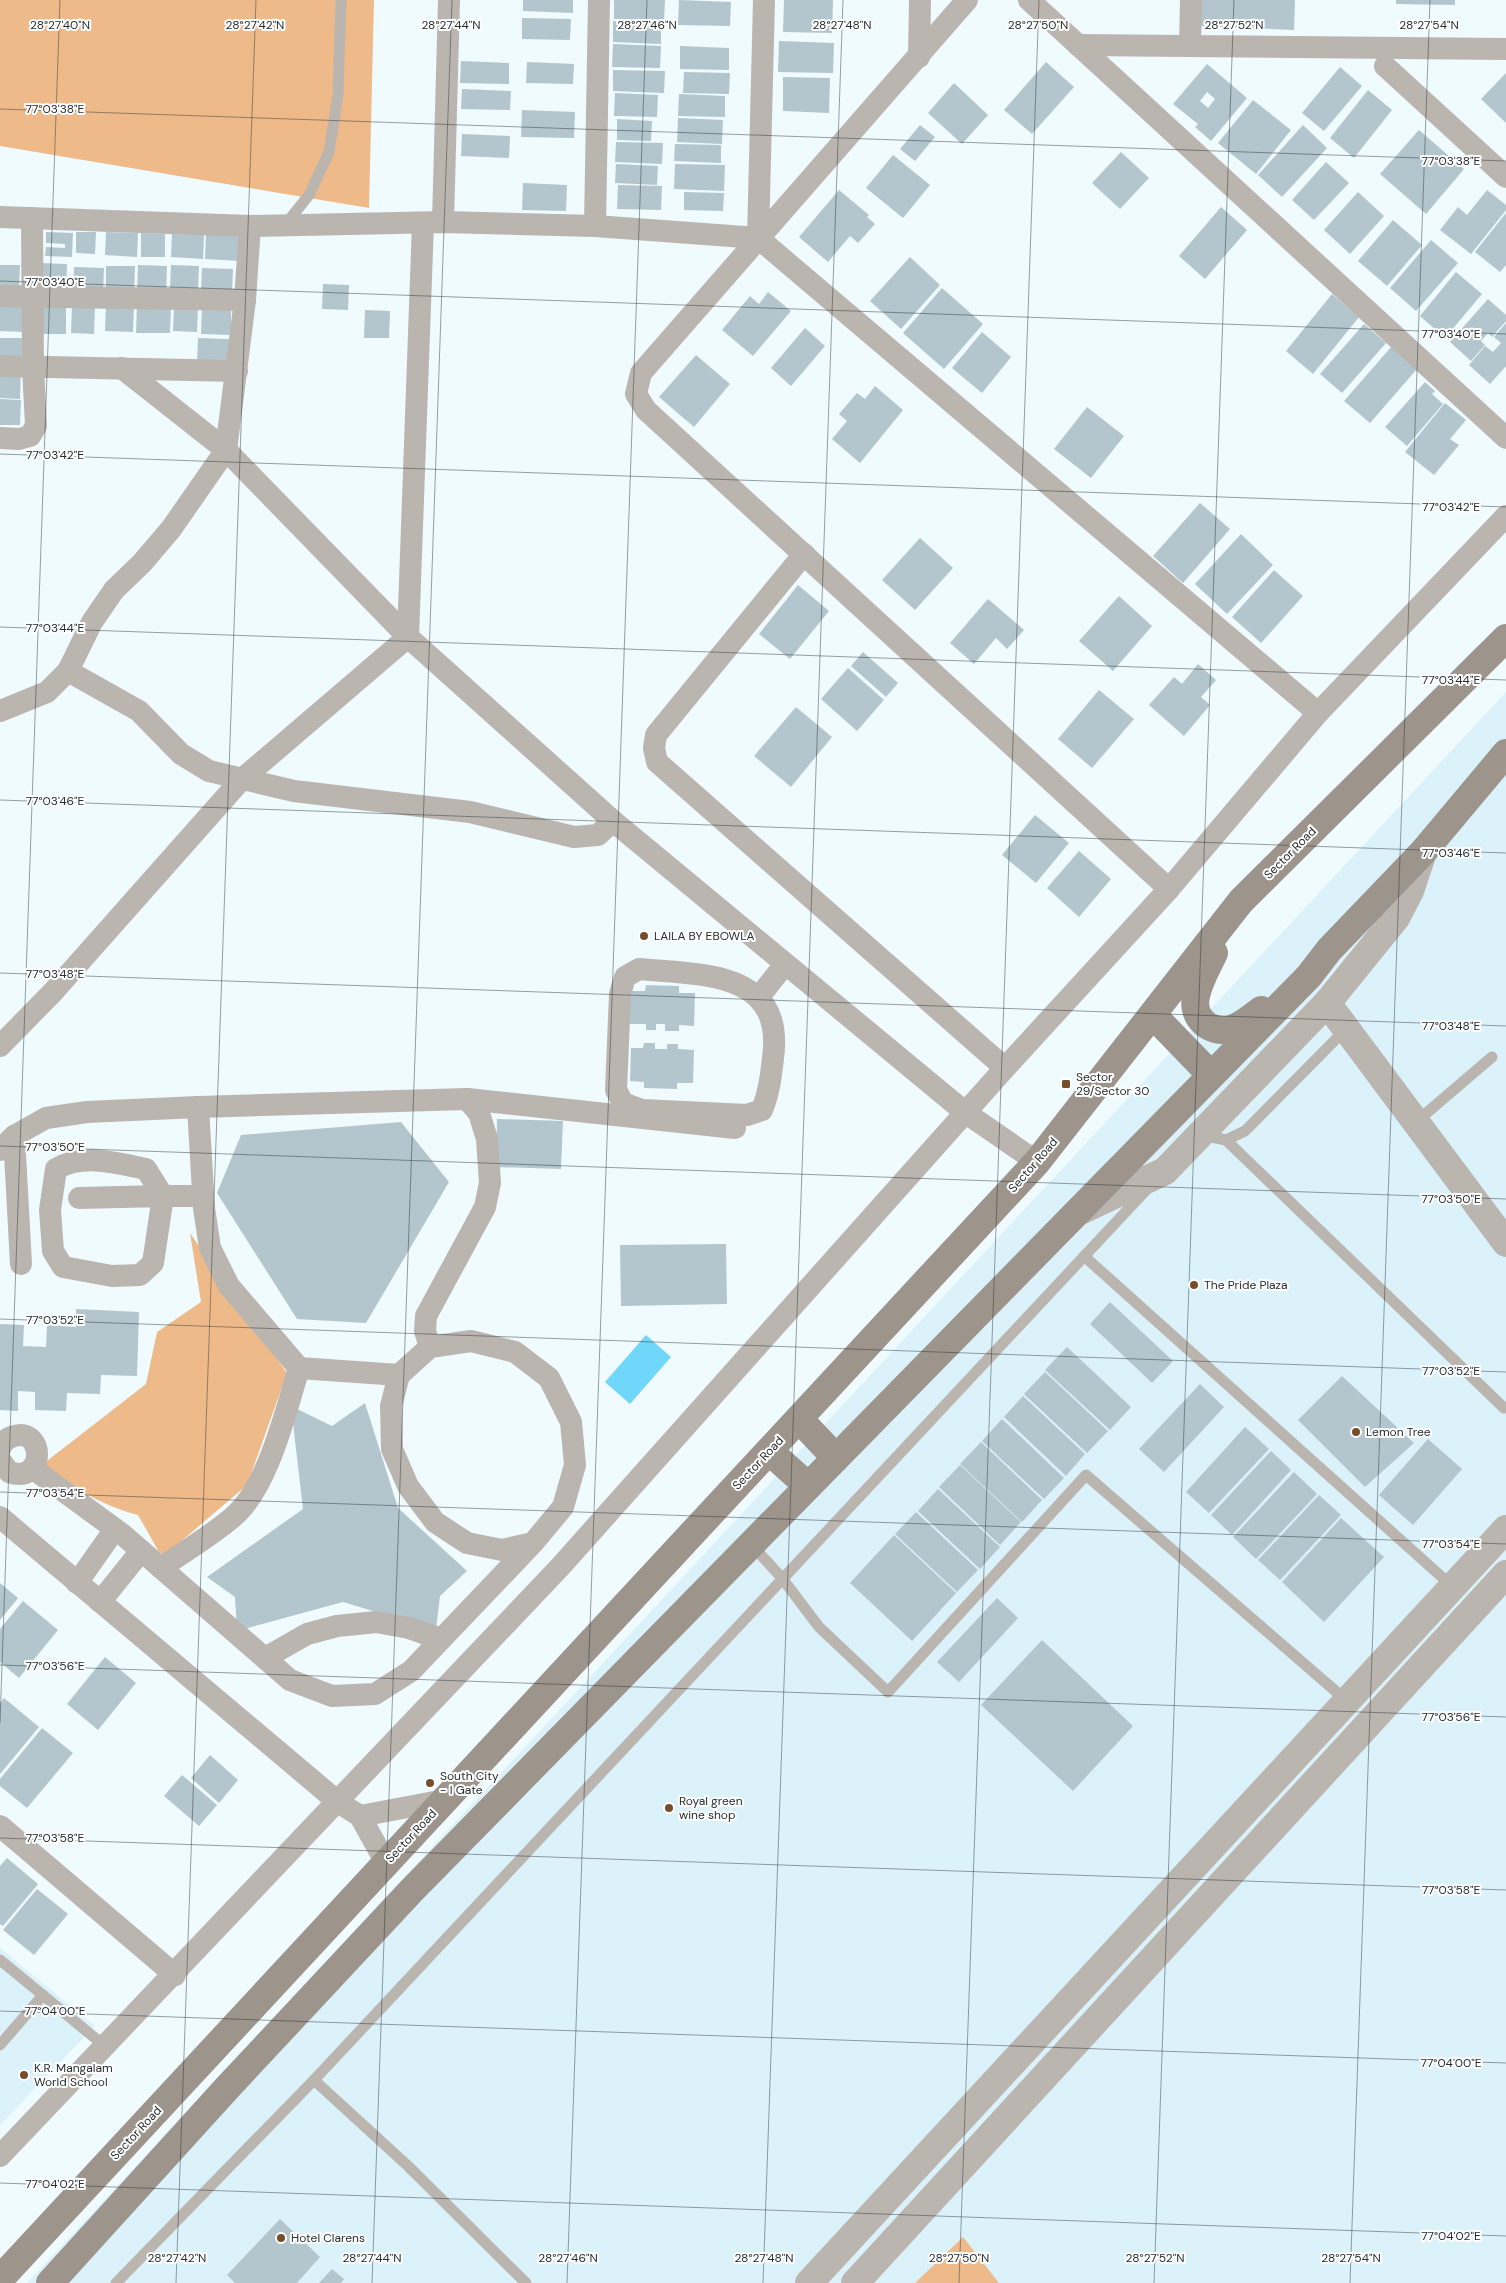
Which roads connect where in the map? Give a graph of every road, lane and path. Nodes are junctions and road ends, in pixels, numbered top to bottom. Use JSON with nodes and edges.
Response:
{"nodes":[{"id":1,"x":341,"y":0,"type":"edge"},
{"id":2,"x":449,"y":0,"type":"edge"},
{"id":3,"x":599,"y":0,"type":"edge"},
{"id":4,"x":764,"y":0,"type":"edge"},
{"id":5,"x":920,"y":0,"type":"edge"},
{"id":6,"x":968,"y":0,"type":"edge"},
{"id":7,"x":1029,"y":0,"type":"edge"},
{"id":8,"x":1191,"y":0,"type":"edge"},
{"id":9,"x":1078,"y":45,"type":"junction"},
{"id":10,"x":1190,"y":46,"type":"junction"},
{"id":11,"x":1506,"y":49,"type":"edge"},
{"id":12,"x":919,"y":57,"type":"junction"},
{"id":13,"x":1385,"y":66,"type":"dead end"},
{"id":14,"x":1506,"y":177,"type":"edge"},
{"id":15,"x":0,"y":217,"type":"edge"},
{"id":16,"x":32,"y":218,"type":"junction"},
{"id":17,"x":433,"y":223,"type":"junction"},
{"id":18,"x":250,"y":226,"type":"junction"},
{"id":19,"x":285,"y":226,"type":"junction"},
{"id":20,"x":595,"y":226,"type":"junction"},
{"id":21,"x":758,"y":238,"type":"junction"},
{"id":22,"x":0,"y":296,"type":"edge"},
{"id":23,"x":32,"y":296,"type":"junction"},
{"id":24,"x":246,"y":300,"type":"junction"},
{"id":25,"x":0,"y":366,"type":"edge"},
{"id":26,"x":33,"y":367,"type":"junction"},
{"id":27,"x":122,"y":368,"type":"junction"},
{"id":28,"x":237,"y":371,"type":"junction"},
{"id":29,"x":0,"y":438,"type":"edge"},
{"id":30,"x":1506,"y":438,"type":"edge"},
{"id":31,"x":226,"y":450,"type":"junction"},
{"id":32,"x":1506,"y":516,"type":"edge"},
{"id":33,"x":804,"y":554,"type":"junction"},
{"id":34,"x":408,"y":637,"type":"junction"},
{"id":35,"x":1506,"y":638,"type":"edge"},
{"id":36,"x":68,"y":671,"type":"junction"},
{"id":37,"x":0,"y":712,"type":"edge"},
{"id":38,"x":1318,"y":713,"type":"junction"},
{"id":39,"x":1506,"y":753,"type":"edge"},
{"id":40,"x":241,"y":780,"type":"junction"},
{"id":41,"x":613,"y":821,"type":"junction"},
{"id":42,"x":1423,"y":852,"type":"junction"},
{"id":43,"x":1169,"y":889,"type":"junction"},
{"id":44,"x":1241,"y":901,"type":"junction"},
{"id":45,"x":786,"y":964,"type":"junction"},
{"id":46,"x":1309,"y":976,"type":"junction"},
{"id":47,"x":759,"y":997,"type":"junction"},
{"id":48,"x":1327,"y":1004,"type":"junction"},
{"id":49,"x":1153,"y":1015,"type":"junction"},
{"id":50,"x":1346,"y":1029,"type":"junction"},
{"id":51,"x":0,"y":1046,"type":"edge"},
{"id":52,"x":1492,"y":1057,"type":"dead end"},
{"id":53,"x":1005,"y":1068,"type":"junction"},
{"id":54,"x":1211,"y":1075,"type":"junction"},
{"id":55,"x":467,"y":1099,"type":"junction"},
{"id":56,"x":198,"y":1107,"type":"junction"},
{"id":57,"x":966,"y":1113,"type":"junction"},
{"id":58,"x":1416,"y":1122,"type":"junction"},
{"id":59,"x":735,"y":1128,"type":"dead end"},
{"id":60,"x":1214,"y":1137,"type":"junction"},
{"id":61,"x":7,"y":1143,"type":"edge"},
{"id":62,"x":1037,"y":1162,"type":"junction"},
{"id":63,"x":1165,"y":1170,"type":"junction"},
{"id":64,"x":163,"y":1196,"type":"junction"},
{"id":65,"x":203,"y":1196,"type":"junction"},
{"id":66,"x":79,"y":1198,"type":"dead end"},
{"id":67,"x":1074,"y":1214,"type":"junction"},
{"id":68,"x":1506,"y":1244,"type":"edge"},
{"id":69,"x":1084,"y":1256,"type":"junction"},
{"id":70,"x":21,"y":1264,"type":"dead end"},
{"id":71,"x":430,"y":1347,"type":"junction"},
{"id":72,"x":299,"y":1368,"type":"junction"},
{"id":73,"x":399,"y":1375,"type":"junction"},
{"id":74,"x":1504,"y":1408,"type":"dead end"},
{"id":75,"x":799,"y":1419,"type":"junction"},
{"id":76,"x":0,"y":1449,"type":"edge"},
{"id":77,"x":769,"y":1452,"type":"junction"},
{"id":78,"x":836,"y":1458,"type":"junction"},
{"id":79,"x":0,"y":1460,"type":"edge"},
{"id":80,"x":32,"y":1468,"type":"junction"},
{"id":81,"x":808,"y":1486,"type":"junction"},
{"id":82,"x":0,"y":1517,"type":"edge"},
{"id":83,"x":114,"y":1528,"type":"junction"},
{"id":84,"x":1506,"y":1529,"type":"edge"},
{"id":85,"x":533,"y":1543,"type":"junction"},
{"id":86,"x":751,"y":1544,"type":"junction"},
{"id":87,"x":141,"y":1551,"type":"junction"},
{"id":88,"x":161,"y":1568,"type":"junction"},
{"id":89,"x":1506,"y":1574,"type":"edge"},
{"id":90,"x":782,"y":1578,"type":"junction"},
{"id":91,"x":77,"y":1583,"type":"junction"},
{"id":92,"x":1453,"y":1587,"type":"junction"},
{"id":93,"x":100,"y":1602,"type":"junction"},
{"id":94,"x":441,"y":1639,"type":"junction"},
{"id":95,"x":265,"y":1658,"type":"junction"},
{"id":96,"x":1347,"y":1701,"type":"junction"},
{"id":97,"x":1286,"y":1787,"type":"junction"},
{"id":98,"x":445,"y":1800,"type":"junction"},
{"id":99,"x":338,"y":1802,"type":"junction"},
{"id":100,"x":360,"y":1816,"type":"junction"},
{"id":101,"x":0,"y":1826,"type":"edge"},
{"id":102,"x":386,"y":1863,"type":"junction"},
{"id":103,"x":0,"y":1960,"type":"edge"},
{"id":104,"x":175,"y":1975,"type":"junction"},
{"id":105,"x":43,"y":1995,"type":"junction"},
{"id":106,"x":0,"y":2045,"type":"edge"},
{"id":107,"x":106,"y":2047,"type":"junction"},
{"id":108,"x":314,"y":2080,"type":"junction"},
{"id":109,"x":0,"y":2156,"type":"edge"},
{"id":110,"x":0,"y":2279,"type":"edge"},
{"id":111,"x":5,"y":2283,"type":"edge"},
{"id":112,"x":50,"y":2283,"type":"edge"},
{"id":113,"x":116,"y":2283,"type":"edge"},
{"id":114,"x":526,"y":2283,"type":"edge"},
{"id":115,"x":809,"y":2283,"type":"edge"},
{"id":116,"x":854,"y":2283,"type":"edge"}],
"edges":[{"from":1,"to":19,"type":"lane"},
{"from":2,"to":17,"type":"street"},
{"from":3,"to":20,"type":"street"},
{"from":4,"to":21,"type":"street"},
{"from":5,"to":12,"type":"street"},
{"from":6,"to":12,"type":"street"},
{"from":7,"to":9,"type":"street"},
{"from":8,"to":10,"type":"street"},
{"from":9,"to":10,"type":"street"},
{"from":9,"to":30,"type":"street"},
{"from":10,"to":11,"type":"street"},
{"from":12,"to":21,"type":"street"},
{"from":13,"to":14,"type":"street"},
{"from":15,"to":16,"type":"street"},
{"from":16,"to":18,"type":"street"},
{"from":16,"to":23,"type":"street"},
{"from":17,"to":19,"type":"street"},
{"from":17,"to":20,"type":"street"},
{"from":17,"to":34,"type":"street"},
{"from":18,"to":19,"type":"street"},
{"from":18,"to":24,"type":"street"},
{"from":20,"to":21,"type":"street"},
{"from":21,"to":33,"type":"street"},
{"from":21,"to":38,"type":"street"},
{"from":22,"to":23,"type":"street"},
{"from":23,"to":24,"type":"street"},
{"from":23,"to":26,"type":"street"},
{"from":24,"to":28,"type":"street"},
{"from":25,"to":26,"type":"street"},
{"from":26,"to":27,"type":"street"},
{"from":26,"to":29,"type":"street"},
{"from":27,"to":28,"type":"street"},
{"from":27,"to":31,"type":"street"},
{"from":28,"to":31,"type":"street"},
{"from":31,"to":34,"type":"street"},
{"from":31,"to":36,"type":"street"},
{"from":32,"to":38,"type":"street"},
{"from":33,"to":43,"type":"street"},
{"from":33,"to":53,"type":"street"},
{"from":34,"to":40,"type":"street"},
{"from":34,"to":41,"type":"street"},
{"from":35,"to":44,"type":"main road","name":"Sector Road"},
{"from":36,"to":37,"type":"street"},
{"from":36,"to":40,"type":"street"},
{"from":38,"to":43,"type":"street"},
{"from":39,"to":42,"type":"main road"},
{"from":40,"to":41,"type":"street"},
{"from":40,"to":51,"type":"street"},
{"from":41,"to":45,"type":"street"},
{"from":42,"to":46,"type":"main road"},
{"from":42,"to":48,"type":"street"},
{"from":43,"to":53,"type":"street"},
{"from":44,"to":46,"type":"main road"},
{"from":44,"to":49,"type":"main road","name":"Sector Road"},
{"from":45,"to":47,"type":"street"},
{"from":45,"to":57,"type":"street"},
{"from":46,"to":54,"type":"main road"},
{"from":47,"to":47,"type":"street"},
{"from":48,"to":50,"type":"street"},
{"from":48,"to":60,"type":"street"},
{"from":49,"to":54,"type":"main road"},
{"from":49,"to":62,"type":"main road","name":"Sector Road"},
{"from":50,"to":58,"type":"street"},
{"from":50,"to":60,"type":"lane"},
{"from":52,"to":58,"type":"lane"},
{"from":53,"to":57,"type":"street"},
{"from":54,"to":67,"type":"main road"},
{"from":55,"to":56,"type":"street"},
{"from":55,"to":59,"type":"street"},
{"from":55,"to":71,"type":"street"},
{"from":56,"to":61,"type":"street"},
{"from":56,"to":65,"type":"street"},
{"from":57,"to":62,"type":"street"},
{"from":57,"to":99,"type":"street"},
{"from":58,"to":68,"type":"street"},
{"from":60,"to":63,"type":"street"},
{"from":60,"to":74,"type":"lane"},
{"from":61,"to":70,"type":"street"},
{"from":62,"to":75,"type":"main road","name":"Sector Road"},
{"from":63,"to":67,"type":"street"},
{"from":63,"to":69,"type":"lane"},
{"from":64,"to":64,"type":"street"},
{"from":64,"to":65,"type":"street"},
{"from":64,"to":66,"type":"street"},
{"from":65,"to":72,"type":"street"},
{"from":67,"to":78,"type":"main road"},
{"from":69,"to":90,"type":"lane"},
{"from":69,"to":92,"type":"lane"},
{"from":71,"to":73,"type":"street"},
{"from":71,"to":85,"type":"street"},
{"from":72,"to":73,"type":"street"},
{"from":72,"to":88,"type":"street"},
{"from":73,"to":85,"type":"street"},
{"from":75,"to":77,"type":"main road","name":"Sector Road"},
{"from":75,"to":78,"type":"main road"},
{"from":76,"to":80,"type":"street"},
{"from":77,"to":81,"type":"main road"},
{"from":77,"to":98,"type":"main road","name":"Sector Road"},
{"from":78,"to":81,"type":"main road"},
{"from":79,"to":80,"type":"street"},
{"from":80,"to":83,"type":"street"},
{"from":81,"to":86,"type":"main road"},
{"from":82,"to":91,"type":"street"},
{"from":83,"to":87,"type":"street"},
{"from":83,"to":91,"type":"street"},
{"from":84,"to":92,"type":"street"},
{"from":85,"to":94,"type":"street"},
{"from":86,"to":90,"type":"lane"},
{"from":86,"to":112,"type":"main road"},
{"from":87,"to":88,"type":"street"},
{"from":87,"to":93,"type":"street"},
{"from":88,"to":95,"type":"street"},
{"from":89,"to":97,"type":"street"},
{"from":90,"to":96,"type":"lane"},
{"from":90,"to":108,"type":"lane"},
{"from":91,"to":93,"type":"street"},
{"from":92,"to":96,"type":"street"},
{"from":93,"to":99,"type":"street"},
{"from":94,"to":95,"type":"street"},
{"from":94,"to":95,"type":"street"},
{"from":96,"to":97,"type":"street"},
{"from":97,"to":115,"type":"street"},
{"from":97,"to":116,"type":"street"},
{"from":98,"to":100,"type":"street"},
{"from":98,"to":102,"type":"main road","name":"Sector Road"},
{"from":99,"to":100,"type":"street"},
{"from":99,"to":104,"type":"street"},
{"from":100,"to":102,"type":"street"},
{"from":101,"to":104,"type":"street"},
{"from":102,"to":110,"type":"main road","name":"Sector Road"},
{"from":103,"to":105,"type":"lane"},
{"from":104,"to":107,"type":"street"},
{"from":105,"to":106,"type":"lane"},
{"from":105,"to":107,"type":"lane"},
{"from":107,"to":109,"type":"street"},
{"from":108,"to":113,"type":"lane"},
{"from":108,"to":114,"type":"lane"},
{"from":110,"to":111,"type":"street"}]}
